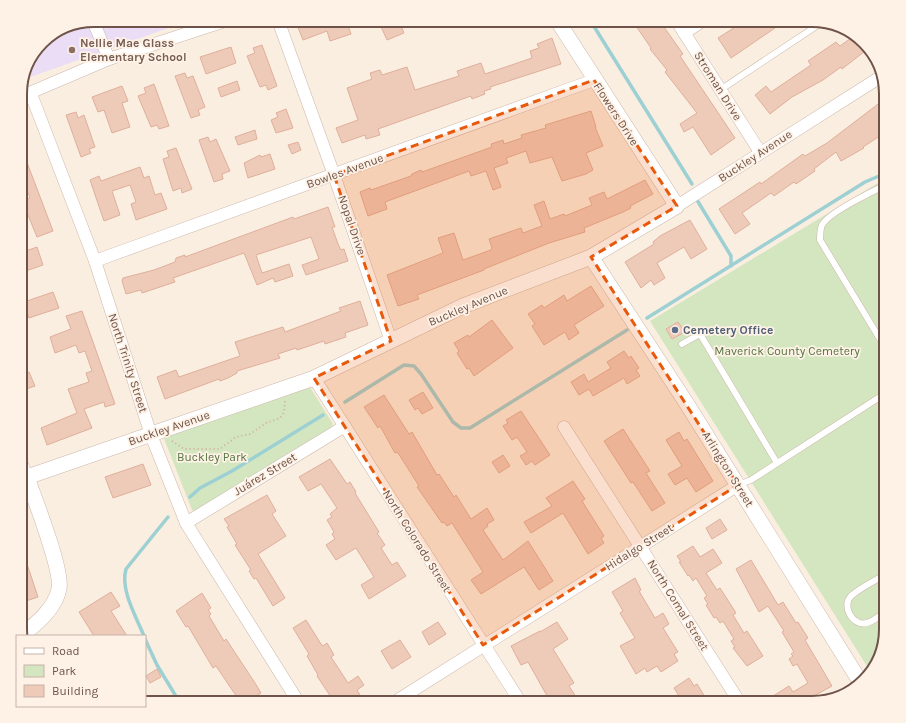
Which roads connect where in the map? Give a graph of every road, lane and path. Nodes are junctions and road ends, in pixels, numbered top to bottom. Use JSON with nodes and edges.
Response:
{"nodes":[{"id":1,"x":95,"y":27,"type":"edge"},
{"id":2,"x":207,"y":27,"type":"edge"},
{"id":3,"x":281,"y":27,"type":"edge"},
{"id":4,"x":561,"y":27,"type":"edge"},
{"id":5,"x":681,"y":27,"type":"edge"},
{"id":6,"x":692,"y":27,"type":"edge"},
{"id":7,"x":815,"y":27,"type":"edge"},
{"id":8,"x":684,"y":32,"type":"junction"},
{"id":9,"x":109,"y":60,"type":"junction"},
{"id":10,"x":877,"y":79,"type":"edge"},
{"id":11,"x":594,"y":80,"type":"junction"},
{"id":12,"x":720,"y":90,"type":"junction"},
{"id":13,"x":27,"y":95,"type":"edge"},
{"id":14,"x":27,"y":101,"type":"edge"},
{"id":15,"x":760,"y":152,"type":"junction"},
{"id":16,"x":334,"y":174,"type":"junction"},
{"id":17,"x":879,"y":189,"type":"edge"},
{"id":18,"x":677,"y":206,"type":"junction"},
{"id":19,"x":591,"y":257,"type":"junction"},
{"id":20,"x":95,"y":261,"type":"junction"},
{"id":21,"x":879,"y":338,"type":"edge"},
{"id":22,"x":391,"y":341,"type":"junction"},
{"id":23,"x":682,"y":344,"type":"dead end"},
{"id":24,"x":314,"y":378,"type":"junction"},
{"id":25,"x":879,"y":397,"type":"edge"},
{"id":26,"x":285,"y":401,"type":"dead end"},
{"id":27,"x":345,"y":426,"type":"junction"},
{"id":28,"x":564,"y":427,"type":"dead end"},
{"id":29,"x":151,"y":435,"type":"junction"},
{"id":30,"x":172,"y":441,"type":"dead end"},
{"id":31,"x":777,"y":463,"type":"junction"},
{"id":32,"x":27,"y":477,"type":"joint"},
{"id":33,"x":738,"y":485,"type":"junction"},
{"id":34,"x":186,"y":523,"type":"junction"},
{"id":35,"x":641,"y":546,"type":"junction"},
{"id":36,"x":879,"y":578,"type":"edge"},
{"id":37,"x":879,"y":616,"type":"edge"},
{"id":38,"x":29,"y":633,"type":"edge"},
{"id":39,"x":483,"y":645,"type":"junction"},
{"id":40,"x":858,"y":677,"type":"edge"},
{"id":41,"x":295,"y":696,"type":"edge"},
{"id":42,"x":404,"y":696,"type":"edge"},
{"id":43,"x":516,"y":696,"type":"edge"},
{"id":44,"x":736,"y":696,"type":"edge"}],
"edges":[{"from":1,"to":9,"type":"street"},
{"from":2,"to":9,"type":"street"},
{"from":3,"to":16,"type":"street","name":"Nopal Drive"},
{"from":4,"to":11,"type":"street","name":"Flowers Drive"},
{"from":5,"to":8,"type":"street","name":"Stroman Drive"},
{"from":6,"to":8,"type":"street"},
{"from":7,"to":12,"type":"lane"},
{"from":8,"to":12,"type":"street","name":"Stroman Drive"},
{"from":9,"to":13,"type":"street"},
{"from":10,"to":15,"type":"street","name":"Buckley Avenue"},
{"from":11,"to":16,"type":"street","name":"Bowles Avenue"},
{"from":11,"to":18,"type":"street","name":"Flowers Drive"},
{"from":12,"to":15,"type":"street","name":"Stroman Drive"},
{"from":14,"to":20,"type":"street","name":"North Trinity Street"},
{"from":15,"to":18,"type":"street","name":"Buckley Avenue"},
{"from":16,"to":20,"type":"street","name":"Bowles Avenue"},
{"from":16,"to":22,"type":"street","name":"Nopal Drive"},
{"from":17,"to":21,"type":"lane"},
{"from":18,"to":19,"type":"street","name":"Buckley Avenue"},
{"from":19,"to":22,"type":"street","name":"Buckley Avenue"},
{"from":19,"to":33,"type":"street","name":"Arlington Street"},
{"from":20,"to":29,"type":"street","name":"North Trinity Street"},
{"from":22,"to":24,"type":"street","name":"Buckley Avenue"},
{"from":23,"to":31,"type":"lane"},
{"from":24,"to":27,"type":"street","name":"North Colorado Street"},
{"from":24,"to":29,"type":"street","name":"Buckley Avenue"},
{"from":25,"to":31,"type":"lane","name":"Hidalgo Street"},
{"from":26,"to":30,"type":"path"},
{"from":27,"to":34,"type":"street","name":"Juárez Street"},
{"from":27,"to":39,"type":"street","name":"North Colorado Street"},
{"from":28,"to":35,"type":"street","name":"North Comal Street"},
{"from":29,"to":32,"type":"street","name":"Buckley Avenue"},
{"from":29,"to":34,"type":"street","name":"North Trinity Street"},
{"from":31,"to":33,"type":"lane","name":"Hidalgo Street"},
{"from":32,"to":38,"type":"street"},
{"from":33,"to":35,"type":"street","name":"Hidalgo Street"},
{"from":33,"to":40,"type":"street","name":"Arlington Street"},
{"from":34,"to":41,"type":"street","name":"North Trinity Street"},
{"from":35,"to":39,"type":"street","name":"Hidalgo Street"},
{"from":35,"to":44,"type":"street","name":"North Comal Street"},
{"from":36,"to":37,"type":"lane"},
{"from":39,"to":42,"type":"street","name":"Hidalgo Street"},
{"from":39,"to":43,"type":"street","name":"North Colorado Street"}]}
